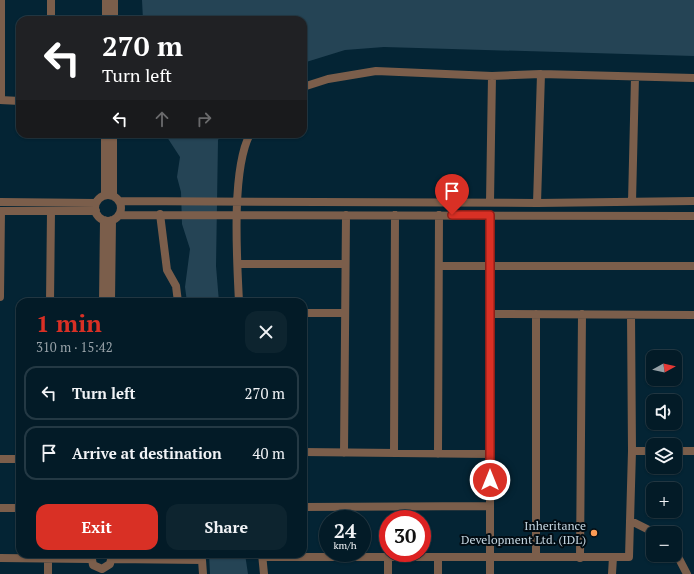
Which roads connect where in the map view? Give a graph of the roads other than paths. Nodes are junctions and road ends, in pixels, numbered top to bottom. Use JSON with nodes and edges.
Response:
{"nodes":[{"id":1,"x":1,"y":0,"type":"edge"},
{"id":2,"x":51,"y":0,"type":"edge"},
{"id":3,"x":106,"y":0,"type":"edge"},
{"id":4,"x":114,"y":0,"type":"edge"},
{"id":5,"x":51,"y":16,"type":"edge"},
{"id":6,"x":106,"y":16,"type":"edge"},
{"id":7,"x":114,"y":16,"type":"edge"},
{"id":8,"x":541,"y":74,"type":"junction"},
{"id":9,"x":492,"y":76,"type":"junction"},
{"id":10,"x":634,"y":77,"type":"junction"},
{"id":11,"x":694,"y":78,"type":"edge"},
{"id":12,"x":307,"y":87,"type":"edge"},
{"id":13,"x":1,"y":100,"type":"edge"},
{"id":14,"x":16,"y":101,"type":"edge"},
{"id":15,"x":105,"y":138,"type":"edge"},
{"id":16,"x":113,"y":138,"type":"edge"},
{"id":17,"x":249,"y":138,"type":"edge"},
{"id":18,"x":112,"y":197,"type":"junction"},
{"id":19,"x":694,"y":201,"type":"edge"},
{"id":20,"x":0,"y":202,"type":"edge"},
{"id":21,"x":236,"y":202,"type":"junction"},
{"id":22,"x":490,"y":202,"type":"junction"},
{"id":23,"x":632,"y":202,"type":"junction"},
{"id":24,"x":96,"y":203,"type":"junction"},
{"id":25,"x":537,"y":203,"type":"junction"},
{"id":26,"x":1,"y":211,"type":"edge"},
{"id":27,"x":51,"y":211,"type":"junction"},
{"id":28,"x":96,"y":211,"type":"junction"},
{"id":29,"x":160,"y":214,"type":"junction"},
{"id":30,"x":236,"y":214,"type":"junction"},
{"id":31,"x":346,"y":215,"type":"junction"},
{"id":32,"x":395,"y":215,"type":"junction"},
{"id":33,"x":439,"y":215,"type":"junction"},
{"id":34,"x":490,"y":215,"type":"junction"},
{"id":35,"x":694,"y":216,"type":"edge"},
{"id":36,"x":112,"y":218,"type":"junction"},
{"id":37,"x":238,"y":264,"type":"junction"},
{"id":38,"x":345,"y":264,"type":"junction"},
{"id":39,"x":440,"y":266,"type":"junction"},
{"id":40,"x":490,"y":266,"type":"junction"},
{"id":41,"x":694,"y":266,"type":"edge"},
{"id":42,"x":0,"y":267,"type":"edge"},
{"id":43,"x":0,"y":297,"type":"edge"},
{"id":44,"x":50,"y":298,"type":"edge"},
{"id":45,"x":103,"y":298,"type":"edge"},
{"id":46,"x":111,"y":298,"type":"edge"},
{"id":47,"x":178,"y":298,"type":"edge"},
{"id":48,"x":239,"y":298,"type":"edge"},
{"id":49,"x":307,"y":313,"type":"edge"},
{"id":50,"x":344,"y":313,"type":"junction"},
{"id":51,"x":490,"y":314,"type":"junction"},
{"id":52,"x":536,"y":314,"type":"junction"},
{"id":53,"x":582,"y":314,"type":"junction"},
{"id":54,"x":631,"y":315,"type":"junction"},
{"id":55,"x":694,"y":315,"type":"edge"},
{"id":56,"x":632,"y":451,"type":"junction"},
{"id":57,"x":646,"y":451,"type":"edge"},
{"id":58,"x":682,"y":451,"type":"edge"},
{"id":59,"x":694,"y":451,"type":"edge"},
{"id":60,"x":307,"y":452,"type":"edge"},
{"id":61,"x":344,"y":453,"type":"junction"},
{"id":62,"x":394,"y":453,"type":"junction"},
{"id":63,"x":438,"y":454,"type":"junction"},
{"id":64,"x":490,"y":454,"type":"junction"},
{"id":65,"x":0,"y":458,"type":"edge"},
{"id":66,"x":16,"y":459,"type":"edge"},
{"id":67,"x":490,"y":506,"type":"junction"},
{"id":68,"x":307,"y":507,"type":"edge"},
{"id":69,"x":0,"y":508,"type":"edge"},
{"id":70,"x":16,"y":508,"type":"edge"},
{"id":71,"x":630,"y":521,"type":"junction"},
{"id":72,"x":646,"y":529,"type":"edge"},
{"id":73,"x":307,"y":556,"type":"edge"},
{"id":74,"x":490,"y":556,"type":"junction"},
{"id":75,"x":379,"y":557,"type":"edge"},
{"id":76,"x":431,"y":557,"type":"edge"},
{"id":77,"x":438,"y":557,"type":"junction"},
{"id":78,"x":536,"y":557,"type":"junction"},
{"id":79,"x":612,"y":557,"type":"junction"},
{"id":80,"x":0,"y":558,"type":"edge"},
{"id":81,"x":62,"y":558,"type":"edge"},
{"id":82,"x":91,"y":558,"type":"edge"},
{"id":83,"x":112,"y":558,"type":"edge"},
{"id":84,"x":202,"y":558,"type":"edge"},
{"id":85,"x":262,"y":558,"type":"edge"},
{"id":86,"x":580,"y":558,"type":"junction"},
{"id":87,"x":48,"y":559,"type":"junction"},
{"id":88,"x":388,"y":562,"type":"edge"},
{"id":89,"x":681,"y":562,"type":"edge"},
{"id":90,"x":102,"y":571,"type":"edge"},
{"id":91,"x":48,"y":574,"type":"edge"},
{"id":92,"x":203,"y":574,"type":"edge"},
{"id":93,"x":264,"y":574,"type":"edge"},
{"id":94,"x":388,"y":574,"type":"edge"},
{"id":95,"x":438,"y":574,"type":"edge"},
{"id":96,"x":490,"y":574,"type":"edge"},
{"id":97,"x":612,"y":574,"type":"edge"},
{"id":98,"x":687,"y":574,"type":"edge"}],
"edges":[{"from":1,"to":13,"type":"street"},
{"from":2,"to":5,"type":"street"},
{"from":3,"to":6,"type":"street"},
{"from":4,"to":7,"type":"street"},
{"from":8,"to":9,"type":"street"},
{"from":8,"to":10,"type":"street"},
{"from":8,"to":25,"type":"street"},
{"from":9,"to":12,"type":"street"},
{"from":9,"to":22,"type":"street"},
{"from":10,"to":11,"type":"street"},
{"from":10,"to":23,"type":"street"},
{"from":13,"to":14,"type":"street"},
{"from":15,"to":18,"type":"street"},
{"from":16,"to":18,"type":"street"},
{"from":17,"to":21,"type":"street"},
{"from":18,"to":21,"type":"street"},
{"from":18,"to":24,"type":"street"},
{"from":18,"to":36,"type":"street"},
{"from":19,"to":23,"type":"street"},
{"from":20,"to":24,"type":"street"},
{"from":21,"to":22,"type":"street"},
{"from":21,"to":30,"type":"street"},
{"from":22,"to":25,"type":"street"},
{"from":23,"to":25,"type":"street"},
{"from":24,"to":28,"type":"street"},
{"from":26,"to":27,"type":"street"},
{"from":26,"to":42,"type":"street"},
{"from":27,"to":28,"type":"street"},
{"from":27,"to":44,"type":"street"},
{"from":28,"to":36,"type":"street"},
{"from":29,"to":30,"type":"street"},
{"from":29,"to":36,"type":"street"},
{"from":29,"to":47,"type":"street"},
{"from":30,"to":31,"type":"street"},
{"from":30,"to":37,"type":"street"},
{"from":31,"to":32,"type":"street"},
{"from":31,"to":38,"type":"street"},
{"from":32,"to":33,"type":"street"},
{"from":32,"to":62,"type":"street"},
{"from":33,"to":34,"type":"street"},
{"from":33,"to":39,"type":"street"},
{"from":34,"to":35,"type":"street"},
{"from":34,"to":40,"type":"street"},
{"from":36,"to":45,"type":"street"},
{"from":36,"to":46,"type":"street"},
{"from":37,"to":38,"type":"street"},
{"from":37,"to":48,"type":"street"},
{"from":38,"to":50,"type":"street"},
{"from":39,"to":40,"type":"street"},
{"from":39,"to":63,"type":"street"},
{"from":40,"to":41,"type":"street"},
{"from":40,"to":51,"type":"street"},
{"from":42,"to":43,"type":"street"},
{"from":49,"to":50,"type":"street"},
{"from":50,"to":61,"type":"street"},
{"from":51,"to":52,"type":"street"},
{"from":51,"to":64,"type":"street"},
{"from":52,"to":53,"type":"street"},
{"from":52,"to":78,"type":"street"},
{"from":53,"to":54,"type":"street"},
{"from":53,"to":86,"type":"street"},
{"from":54,"to":55,"type":"street"},
{"from":54,"to":56,"type":"street"},
{"from":56,"to":57,"type":"street"},
{"from":56,"to":71,"type":"street"},
{"from":58,"to":59,"type":"street"},
{"from":60,"to":61,"type":"street"},
{"from":61,"to":62,"type":"street"},
{"from":62,"to":63,"type":"street"},
{"from":63,"to":64,"type":"street"},
{"from":64,"to":67,"type":"street"},
{"from":65,"to":66,"type":"street"},
{"from":67,"to":68,"type":"street"},
{"from":67,"to":74,"type":"street"},
{"from":69,"to":70,"type":"street"},
{"from":71,"to":72,"type":"street"},
{"from":71,"to":79,"type":"street"},
{"from":73,"to":75,"type":"street"},
{"from":74,"to":77,"type":"street"},
{"from":74,"to":78,"type":"street"},
{"from":74,"to":96,"type":"street"},
{"from":76,"to":77,"type":"street"},
{"from":77,"to":95,"type":"street"},
{"from":78,"to":86,"type":"street"},
{"from":79,"to":86,"type":"street"},
{"from":79,"to":97,"type":"street"},
{"from":80,"to":87,"type":"street"},
{"from":81,"to":87,"type":"street"},
{"from":82,"to":90,"type":"street"},
{"from":83,"to":90,"type":"street"},
{"from":84,"to":92,"type":"street"},
{"from":85,"to":93,"type":"street"},
{"from":87,"to":91,"type":"street"},
{"from":88,"to":94,"type":"street"},
{"from":89,"to":98,"type":"street"}]}
